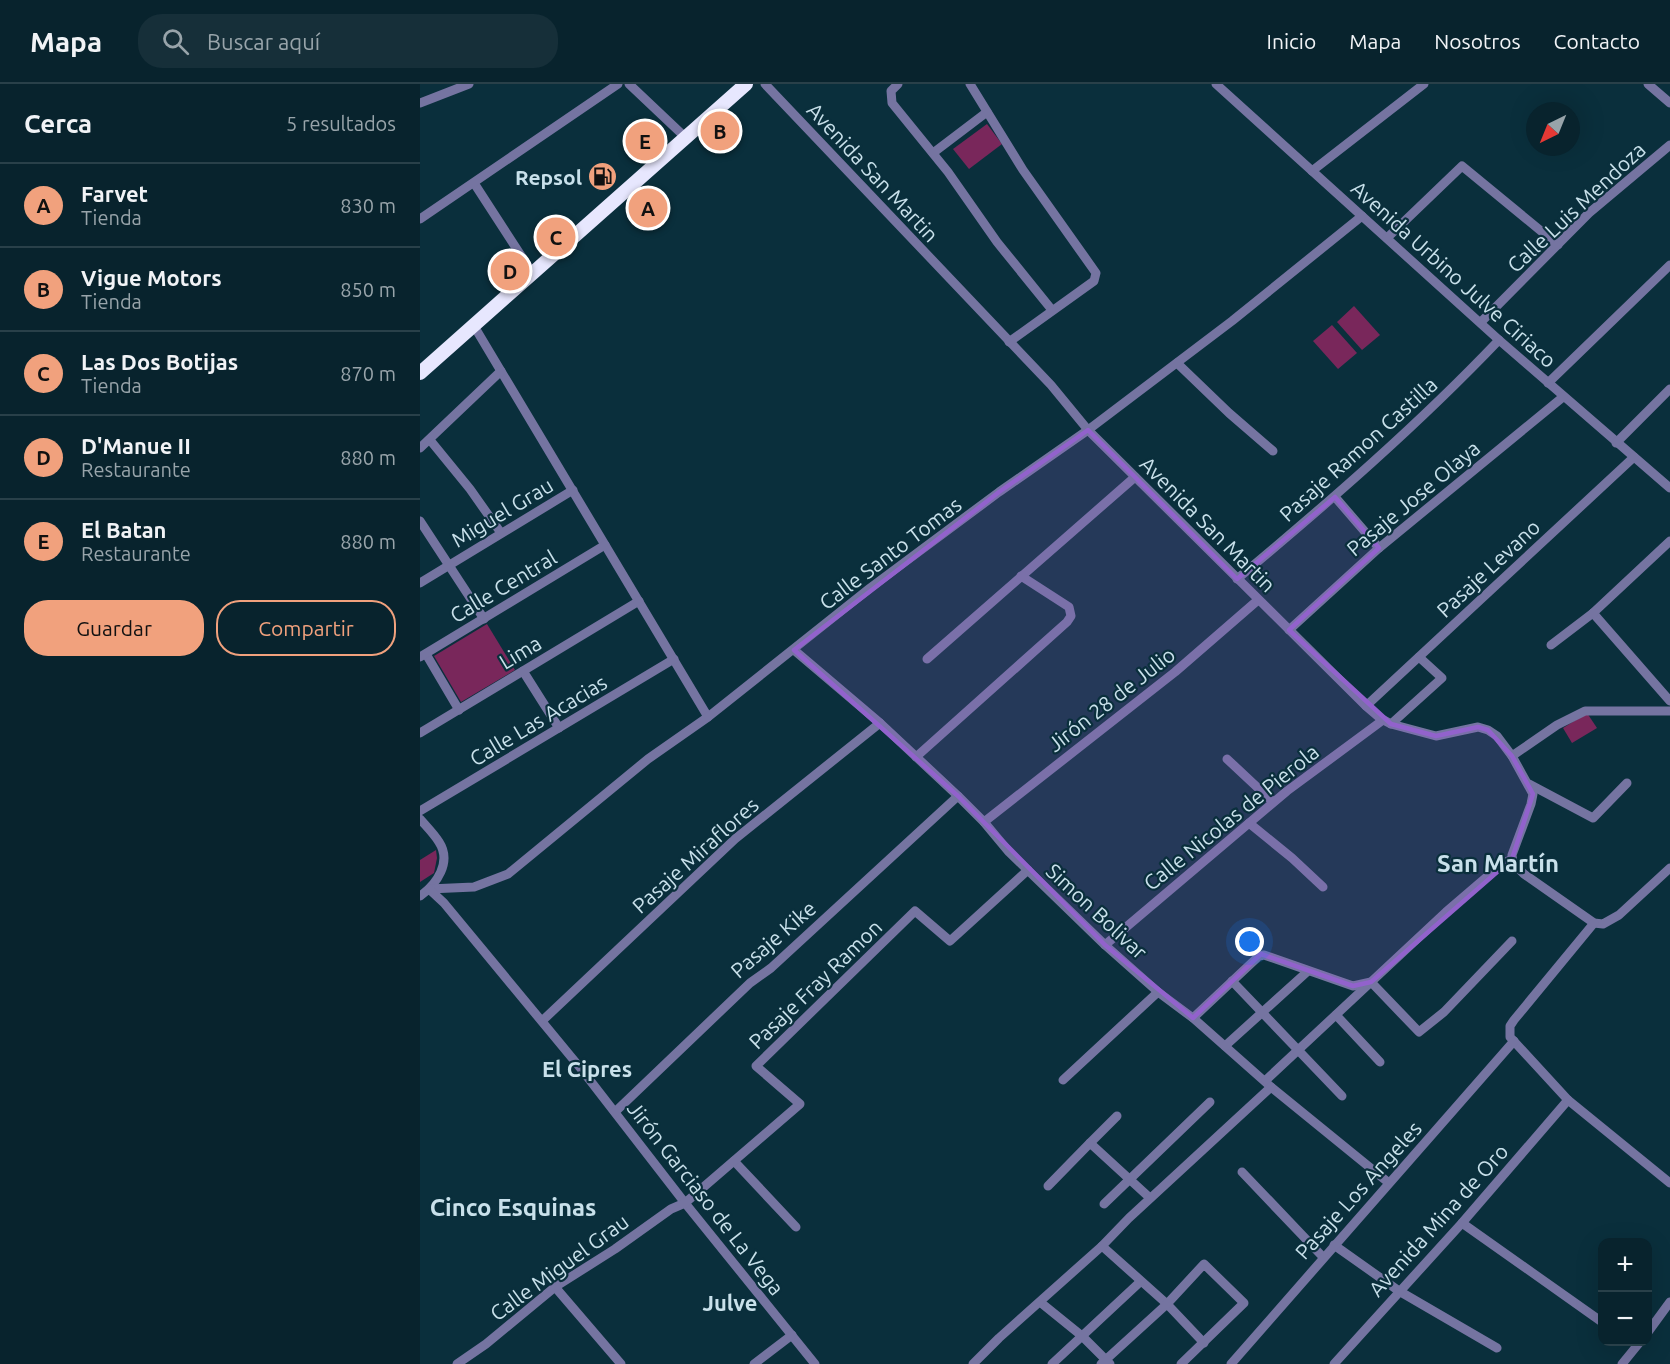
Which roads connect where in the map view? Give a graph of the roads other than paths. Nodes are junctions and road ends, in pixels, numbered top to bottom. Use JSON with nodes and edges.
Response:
{"nodes":[{"id":1,"x":469,"y":84,"type":"edge"},
{"id":2,"x":618,"y":84,"type":"edge"},
{"id":3,"x":629,"y":84,"type":"edge"},
{"id":4,"x":746,"y":84,"type":"edge"},
{"id":5,"x":765,"y":84,"type":"edge"},
{"id":6,"x":898,"y":84,"type":"edge"},
{"id":7,"x":970,"y":84,"type":"edge"},
{"id":8,"x":1424,"y":84,"type":"edge"},
{"id":9,"x":1648,"y":84,"type":"edge"},
{"id":10,"x":1223,"y":86,"type":"edge"},
{"id":11,"x":420,"y":103,"type":"edge"},
{"id":12,"x":1670,"y":103,"type":"edge"},
{"id":13,"x":987,"y":112,"type":"junction"},
{"id":14,"x":685,"y":137,"type":"junction"},
{"id":15,"x":1670,"y":144,"type":"edge"},
{"id":16,"x":933,"y":153,"type":"junction"},
{"id":17,"x":1312,"y":171,"type":"junction"},
{"id":18,"x":474,"y":183,"type":"junction"},
{"id":19,"x":1362,"y":216,"type":"junction"},
{"id":20,"x":420,"y":219,"type":"edge"},
{"id":21,"x":1387,"y":238,"type":"junction"},
{"id":22,"x":1558,"y":245,"type":"junction"},
{"id":23,"x":1670,"y":265,"type":"edge"},
{"id":24,"x":533,"y":274,"type":"junction"},
{"id":25,"x":1052,"y":310,"type":"junction"},
{"id":26,"x":1481,"y":322,"type":"junction"},
{"id":27,"x":474,"y":326,"type":"junction"},
{"id":28,"x":1499,"y":340,"type":"junction"},
{"id":29,"x":1009,"y":342,"type":"junction"},
{"id":30,"x":1177,"y":363,"type":"junction"},
{"id":31,"x":501,"y":371,"type":"junction"},
{"id":32,"x":420,"y":373,"type":"edge"},
{"id":33,"x":1548,"y":383,"type":"junction"},
{"id":34,"x":1670,"y":389,"type":"edge"},
{"id":35,"x":1563,"y":397,"type":"junction"},
{"id":36,"x":1088,"y":430,"type":"junction"},
{"id":37,"x":430,"y":440,"type":"junction"},
{"id":38,"x":1616,"y":442,"type":"junction"},
{"id":39,"x":420,"y":448,"type":"edge"},
{"id":40,"x":1273,"y":451,"type":"dead end"},
{"id":41,"x":1634,"y":457,"type":"junction"},
{"id":42,"x":1135,"y":477,"type":"junction"},
{"id":43,"x":1670,"y":488,"type":"edge"},
{"id":44,"x":573,"y":490,"type":"junction"},
{"id":45,"x":1335,"y":497,"type":"junction"},
{"id":46,"x":420,"y":520,"type":"edge"},
{"id":47,"x":501,"y":533,"type":"junction"},
{"id":48,"x":1670,"y":541,"type":"edge"},
{"id":49,"x":605,"y":545,"type":"junction"},
{"id":50,"x":1379,"y":548,"type":"junction"},
{"id":51,"x":450,"y":564,"type":"junction"},
{"id":52,"x":1021,"y":576,"type":"junction"},
{"id":53,"x":1237,"y":579,"type":"junction"},
{"id":54,"x":420,"y":582,"type":"edge"},
{"id":55,"x":1258,"y":600,"type":"junction"},
{"id":56,"x":639,"y":601,"type":"junction"},
{"id":57,"x":1593,"y":613,"type":"junction"},
{"id":58,"x":484,"y":619,"type":"junction"},
{"id":59,"x":1289,"y":630,"type":"junction"},
{"id":60,"x":1551,"y":645,"type":"dead end"},
{"id":61,"x":794,"y":650,"type":"junction"},
{"id":62,"x":423,"y":656,"type":"edge"},
{"id":63,"x":1419,"y":657,"type":"junction"},
{"id":64,"x":674,"y":659,"type":"junction"},
{"id":65,"x":927,"y":659,"type":"dead end"},
{"id":66,"x":524,"y":671,"type":"junction"},
{"id":67,"x":1670,"y":701,"type":"edge"},
{"id":68,"x":1366,"y":706,"type":"junction"},
{"id":69,"x":459,"y":710,"type":"junction"},
{"id":70,"x":1670,"y":711,"type":"edge"},
{"id":71,"x":708,"y":717,"type":"junction"},
{"id":72,"x":1387,"y":722,"type":"junction"},
{"id":73,"x":880,"y":723,"type":"junction"},
{"id":74,"x":559,"y":728,"type":"junction"},
{"id":75,"x":420,"y":733,"type":"edge"},
{"id":76,"x":1512,"y":756,"type":"junction"},
{"id":77,"x":916,"y":757,"type":"junction"},
{"id":78,"x":1227,"y":759,"type":"dead end"},
{"id":79,"x":1627,"y":783,"type":"dead end"},
{"id":80,"x":1529,"y":784,"type":"junction"},
{"id":81,"x":958,"y":796,"type":"junction"},
{"id":82,"x":1273,"y":802,"type":"junction"},
{"id":83,"x":420,"y":811,"type":"edge"},
{"id":84,"x":420,"y":819,"type":"edge"},
{"id":85,"x":984,"y":822,"type":"junction"},
{"id":86,"x":1249,"y":823,"type":"junction"},
{"id":87,"x":1512,"y":859,"type":"junction"},
{"id":88,"x":1670,"y":868,"type":"edge"},
{"id":89,"x":1028,"y":870,"type":"junction"},
{"id":90,"x":1323,"y":887,"type":"dead end"},
{"id":91,"x":429,"y":889,"type":"junction"},
{"id":92,"x":420,"y":896,"type":"edge"},
{"id":93,"x":1594,"y":923,"type":"junction"},
{"id":94,"x":1512,"y":941,"type":"dead end"},
{"id":95,"x":1105,"y":945,"type":"junction"},
{"id":96,"x":1308,"y":971,"type":"junction"},
{"id":97,"x":1232,"y":981,"type":"junction"},
{"id":98,"x":1371,"y":982,"type":"junction"},
{"id":99,"x":1158,"y":992,"type":"junction"},
{"id":100,"x":1261,"y":1012,"type":"junction"},
{"id":101,"x":1336,"y":1015,"type":"junction"},
{"id":102,"x":1193,"y":1018,"type":"junction"},
{"id":103,"x":542,"y":1021,"type":"junction"},
{"id":104,"x":1514,"y":1041,"type":"junction"},
{"id":105,"x":1225,"y":1046,"type":"junction"},
{"id":106,"x":1299,"y":1049,"type":"junction"},
{"id":107,"x":1380,"y":1062,"type":"dead end"},
{"id":108,"x":1063,"y":1080,"type":"dead end"},
{"id":109,"x":1269,"y":1084,"type":"junction"},
{"id":110,"x":1342,"y":1096,"type":"dead end"},
{"id":111,"x":1568,"y":1100,"type":"junction"},
{"id":112,"x":1210,"y":1102,"type":"dead end"},
{"id":113,"x":615,"y":1112,"type":"junction"},
{"id":114,"x":1117,"y":1116,"type":"dead end"},
{"id":115,"x":1090,"y":1143,"type":"junction"},
{"id":116,"x":734,"y":1161,"type":"junction"},
{"id":117,"x":1242,"y":1172,"type":"dead end"},
{"id":118,"x":1129,"y":1179,"type":"junction"},
{"id":119,"x":1389,"y":1183,"type":"junction"},
{"id":120,"x":1670,"y":1183,"type":"edge"},
{"id":121,"x":1048,"y":1186,"type":"dead end"},
{"id":122,"x":1150,"y":1198,"type":"junction"},
{"id":123,"x":685,"y":1203,"type":"junction"},
{"id":124,"x":1104,"y":1204,"type":"dead end"},
{"id":125,"x":1462,"y":1223,"type":"junction"},
{"id":126,"x":796,"y":1227,"type":"dead end"},
{"id":127,"x":1334,"y":1245,"type":"junction"},
{"id":128,"x":1102,"y":1246,"type":"junction"},
{"id":129,"x":1323,"y":1257,"type":"junction"},
{"id":130,"x":1140,"y":1282,"type":"junction"},
{"id":131,"x":555,"y":1287,"type":"junction"},
{"id":132,"x":1399,"y":1291,"type":"junction"},
{"id":133,"x":1040,"y":1302,"type":"junction"},
{"id":134,"x":1670,"y":1302,"type":"edge"},
{"id":135,"x":1167,"y":1304,"type":"junction"},
{"id":136,"x":1598,"y":1319,"type":"edge"},
{"id":137,"x":1652,"y":1325,"type":"edge"},
{"id":138,"x":792,"y":1335,"type":"junction"},
{"id":139,"x":1082,"y":1336,"type":"junction"},
{"id":140,"x":1204,"y":1343,"type":"junction"},
{"id":141,"x":1634,"y":1346,"type":"edge"},
{"id":142,"x":1497,"y":1348,"type":"dead end"},
{"id":143,"x":1106,"y":1363,"type":"edge"},
{"id":144,"x":457,"y":1364,"type":"edge"},
{"id":145,"x":621,"y":1364,"type":"edge"},
{"id":146,"x":754,"y":1364,"type":"edge"},
{"id":147,"x":815,"y":1364,"type":"edge"},
{"id":148,"x":973,"y":1364,"type":"edge"},
{"id":149,"x":1052,"y":1364,"type":"edge"},
{"id":150,"x":1181,"y":1364,"type":"edge"},
{"id":151,"x":1231,"y":1364,"type":"edge"},
{"id":152,"x":1334,"y":1364,"type":"edge"},
{"id":153,"x":1622,"y":1364,"type":"edge"}],
"edges":[{"from":1,"to":11,"type":"street"},
{"from":2,"to":18,"type":"street"},
{"from":3,"to":14,"type":"street"},
{"from":4,"to":14,"type":"highway"},
{"from":5,"to":29,"type":"street","name":"Avenida San Martin"},
{"from":6,"to":16,"type":"street"},
{"from":7,"to":13,"type":"street"},
{"from":8,"to":17,"type":"street"},
{"from":9,"to":12,"type":"street"},
{"from":10,"to":17,"type":"street","name":"Avenida Urbino Julve Ciriaco"},
{"from":13,"to":16,"type":"street"},
{"from":13,"to":25,"type":"street"},
{"from":14,"to":24,"type":"highway"},
{"from":15,"to":22,"type":"street","name":"Calle Luis Mendoza"},
{"from":16,"to":25,"type":"street"},
{"from":17,"to":19,"type":"street","name":"Avenida Urbino Julve Ciriaco"},
{"from":18,"to":20,"type":"street"},
{"from":18,"to":24,"type":"street"},
{"from":19,"to":21,"type":"street","name":"Avenida Urbino Julve Ciriaco"},
{"from":19,"to":30,"type":"street","name":"Calle Santo Tomas"},
{"from":21,"to":22,"type":"street"},
{"from":21,"to":26,"type":"street","name":"Avenida Urbino Julve Ciriaco"},
{"from":22,"to":26,"type":"street","name":"Calle Luis Mendoza"},
{"from":23,"to":33,"type":"street"},
{"from":24,"to":27,"type":"highway"},
{"from":25,"to":29,"type":"street"},
{"from":26,"to":28,"type":"street","name":"Avenida Urbino Julve Ciriaco"},
{"from":27,"to":31,"type":"street"},
{"from":27,"to":32,"type":"highway"},
{"from":28,"to":33,"type":"street","name":"Avenida Urbino Julve Ciriaco"},
{"from":28,"to":45,"type":"street","name":"Pasaje Ramon Castilla"},
{"from":29,"to":36,"type":"street","name":"Avenida San Martin"},
{"from":30,"to":36,"type":"street","name":"Calle Santo Tomas"},
{"from":30,"to":40,"type":"street"},
{"from":31,"to":37,"type":"street"},
{"from":31,"to":44,"type":"street"},
{"from":33,"to":35,"type":"street","name":"Avenida Urbino Julve Ciriaco"},
{"from":34,"to":38,"type":"street"},
{"from":35,"to":38,"type":"street","name":"Avenida Urbino Julve Ciriaco"},
{"from":35,"to":50,"type":"street","name":"Pasaje Jose Olaya"},
{"from":36,"to":42,"type":"street","name":"Avenida San Martin"},
{"from":36,"to":61,"type":"street","name":"Calle Santo Tomas"},
{"from":37,"to":39,"type":"street"},
{"from":37,"to":47,"type":"street"},
{"from":38,"to":41,"type":"street","name":"Avenida Urbino Julve Ciriaco"},
{"from":41,"to":43,"type":"street","name":"Avenida Urbino Julve Ciriaco"},
{"from":41,"to":63,"type":"street","name":"Pasaje Levano"},
{"from":42,"to":52,"type":"street"},
{"from":42,"to":53,"type":"street","name":"Avenida San Martin"},
{"from":44,"to":47,"type":"street","name":"Miguel Grau"},
{"from":44,"to":49,"type":"street"},
{"from":45,"to":50,"type":"street"},
{"from":45,"to":53,"type":"street","name":"Pasaje Ramon Castilla"},
{"from":46,"to":51,"type":"street"},
{"from":47,"to":51,"type":"street","name":"Miguel Grau"},
{"from":48,"to":57,"type":"street"},
{"from":49,"to":56,"type":"street"},
{"from":49,"to":58,"type":"street","name":"Calle Central"},
{"from":50,"to":59,"type":"street","name":"Pasaje Jose Olaya"},
{"from":51,"to":54,"type":"street","name":"Miguel Grau"},
{"from":51,"to":58,"type":"street"},
{"from":52,"to":65,"type":"street"},
{"from":52,"to":77,"type":"street"},
{"from":53,"to":55,"type":"street","name":"Avenida San Martin"},
{"from":55,"to":59,"type":"street","name":"Avenida San Martin"},
{"from":55,"to":85,"type":"street","name":"Jirón 28 de Julio"},
{"from":56,"to":64,"type":"street"},
{"from":56,"to":66,"type":"street","name":"Lima"},
{"from":57,"to":60,"type":"street"},
{"from":57,"to":67,"type":"street"},
{"from":58,"to":62,"type":"street","name":"Calle Central"},
{"from":59,"to":68,"type":"street","name":"Avenida San Martin"},
{"from":61,"to":71,"type":"street","name":"Calle Santo Tomas"},
{"from":61,"to":73,"type":"street","name":"Simon Bolivar"},
{"from":62,"to":69,"type":"street"},
{"from":63,"to":68,"type":"street","name":"Pasaje Levano"},
{"from":63,"to":72,"type":"street","name":"Calle Nicolas de Pierola"},
{"from":64,"to":71,"type":"street"},
{"from":64,"to":74,"type":"street","name":"Calle Las Acacias"},
{"from":66,"to":69,"type":"street","name":"Lima"},
{"from":66,"to":74,"type":"street"},
{"from":68,"to":72,"type":"street","name":"Avenida San Martin"},
{"from":69,"to":75,"type":"street","name":"Lima"},
{"from":70,"to":76,"type":"street"},
{"from":71,"to":91,"type":"street","name":"Calle Santo Tomas"},
{"from":72,"to":76,"type":"street","name":"Avenida San Martin"},
{"from":72,"to":82,"type":"street","name":"Calle Nicolas de Pierola"},
{"from":73,"to":77,"type":"street","name":"Simon Bolivar"},
{"from":73,"to":103,"type":"street","name":"Pasaje Miraflores"},
{"from":74,"to":83,"type":"street","name":"Calle Las Acacias"},
{"from":76,"to":80,"type":"street","name":"Avenida San Martin"},
{"from":77,"to":81,"type":"street","name":"Simon Bolivar"},
{"from":78,"to":82,"type":"street"},
{"from":79,"to":80,"type":"street"},
{"from":80,"to":87,"type":"street"},
{"from":81,"to":85,"type":"street","name":"Simon Bolivar"},
{"from":81,"to":113,"type":"street","name":"Pasaje Kike"},
{"from":82,"to":86,"type":"street","name":"Calle Nicolas de Pierola"},
{"from":84,"to":91,"type":"street"},
{"from":85,"to":89,"type":"street","name":"Simon Bolivar"},
{"from":86,"to":90,"type":"street"},
{"from":86,"to":95,"type":"street","name":"Calle Nicolas de Pierola"},
{"from":87,"to":93,"type":"street"},
{"from":87,"to":98,"type":"street"},
{"from":88,"to":93,"type":"street"},
{"from":89,"to":95,"type":"street","name":"Simon Bolivar"},
{"from":89,"to":116,"type":"street","name":"Pasaje Fray Ramon"},
{"from":91,"to":92,"type":"street"},
{"from":91,"to":103,"type":"street","name":"Jirón Garciaso de La Vega"},
{"from":93,"to":104,"type":"street"},
{"from":94,"to":98,"type":"street"},
{"from":95,"to":99,"type":"street","name":"Simon Bolivar"},
{"from":96,"to":97,"type":"street"},
{"from":96,"to":98,"type":"street"},
{"from":96,"to":100,"type":"street"},
{"from":97,"to":100,"type":"street"},
{"from":97,"to":102,"type":"street"},
{"from":98,"to":101,"type":"street"},
{"from":99,"to":102,"type":"street","name":"Simon Bolivar"},
{"from":99,"to":108,"type":"street"},
{"from":100,"to":105,"type":"street"},
{"from":100,"to":106,"type":"street"},
{"from":101,"to":106,"type":"street"},
{"from":101,"to":107,"type":"street"},
{"from":102,"to":105,"type":"street","name":"Simon Bolivar"},
{"from":103,"to":113,"type":"street","name":"Jirón Garciaso de La Vega"},
{"from":104,"to":111,"type":"street"},
{"from":104,"to":119,"type":"street","name":"Pasaje Los Angeles"},
{"from":105,"to":109,"type":"street","name":"Simon Bolivar"},
{"from":106,"to":109,"type":"street"},
{"from":106,"to":110,"type":"street"},
{"from":109,"to":119,"type":"street","name":"Simon Bolivar"},
{"from":109,"to":122,"type":"street"},
{"from":111,"to":120,"type":"street"},
{"from":111,"to":125,"type":"street","name":"Avenida Mina de Oro"},
{"from":112,"to":118,"type":"street"},
{"from":113,"to":123,"type":"street","name":"Jirón Garciaso de La Vega"},
{"from":114,"to":115,"type":"street"},
{"from":115,"to":118,"type":"street"},
{"from":115,"to":121,"type":"street"},
{"from":116,"to":123,"type":"street","name":"Pasaje Fray Ramon"},
{"from":116,"to":126,"type":"street"},
{"from":117,"to":129,"type":"street"},
{"from":118,"to":122,"type":"street"},
{"from":118,"to":124,"type":"street"},
{"from":119,"to":127,"type":"street","name":"Pasaje Los Angeles"},
{"from":122,"to":128,"type":"street"},
{"from":123,"to":131,"type":"street","name":"Calle Miguel Grau"},
{"from":123,"to":138,"type":"street","name":"Jirón Garciaso de La Vega"},
{"from":125,"to":132,"type":"street","name":"Avenida Mina de Oro"},
{"from":125,"to":136,"type":"street"},
{"from":127,"to":129,"type":"street","name":"Pasaje Los Angeles"},
{"from":127,"to":132,"type":"street"},
{"from":128,"to":130,"type":"street"},
{"from":128,"to":133,"type":"street"},
{"from":129,"to":151,"type":"street","name":"Pasaje Los Angeles"},
{"from":130,"to":135,"type":"street"},
{"from":130,"to":139,"type":"street"},
{"from":131,"to":144,"type":"street","name":"Calle Miguel Grau"},
{"from":131,"to":145,"type":"street"},
{"from":132,"to":142,"type":"street"},
{"from":132,"to":152,"type":"street","name":"Avenida Mina de Oro"},
{"from":133,"to":139,"type":"street"},
{"from":133,"to":148,"type":"street"},
{"from":134,"to":137,"type":"street"},
{"from":135,"to":140,"type":"street"},
{"from":135,"to":140,"type":"street"},
{"from":135,"to":143,"type":"street"},
{"from":138,"to":146,"type":"street"},
{"from":138,"to":147,"type":"street","name":"Jirón Garciaso de La Vega"},
{"from":139,"to":143,"type":"street"},
{"from":139,"to":149,"type":"street"},
{"from":140,"to":150,"type":"street"},
{"from":141,"to":153,"type":"street"}]}
